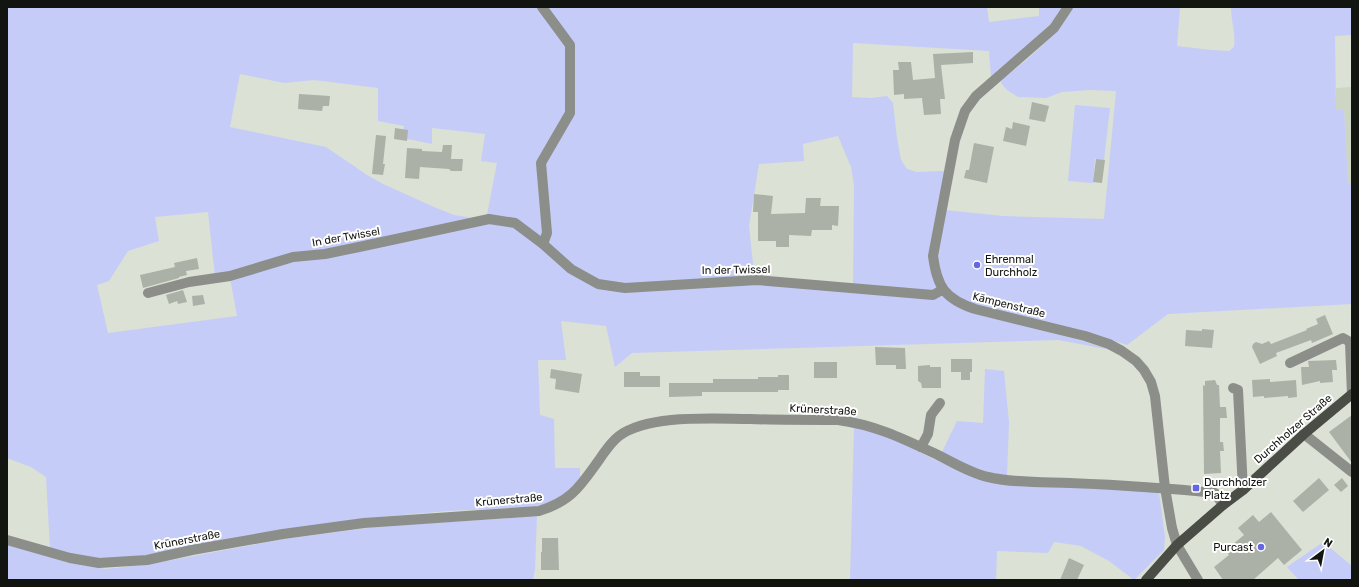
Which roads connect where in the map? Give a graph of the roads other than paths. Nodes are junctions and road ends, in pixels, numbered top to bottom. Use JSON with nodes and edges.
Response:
{"nodes":[{"id":1,"x":542,"y":7,"type":"edge"},
{"id":2,"x":1068,"y":7,"type":"edge"},
{"id":3,"x":544,"y":244,"type":"junction"},
{"id":4,"x":942,"y":290,"type":"junction"},
{"id":5,"x":148,"y":293,"type":"dead end"},
{"id":6,"x":1290,"y":363,"type":"dead end"},
{"id":7,"x":1233,"y":388,"type":"dead end"},
{"id":8,"x":1352,"y":395,"type":"edge"},
{"id":9,"x":940,"y":403,"type":"dead end"},
{"id":10,"x":1304,"y":434,"type":"junction"},
{"id":11,"x":921,"y":447,"type":"junction"},
{"id":12,"x":1352,"y":472,"type":"edge"},
{"id":13,"x":1165,"y":488,"type":"junction"},
{"id":14,"x":1243,"y":490,"type":"junction"},
{"id":15,"x":1223,"y":505,"type":"junction"},
{"id":16,"x":7,"y":540,"type":"edge"},
{"id":17,"x":1177,"y":545,"type":"junction"},
{"id":18,"x":1146,"y":580,"type":"edge"},
{"id":19,"x":1198,"y":580,"type":"edge"}],
"edges":[{"from":1,"to":3,"type":"street"},
{"from":2,"to":4,"type":"street"},
{"from":3,"to":4,"type":"street","name":"In der Twissel"},
{"from":3,"to":5,"type":"street","name":"In der Twissel"},
{"from":4,"to":13,"type":"street","name":"Kämpenstraße"},
{"from":6,"to":8,"type":"street"},
{"from":7,"to":14,"type":"street"},
{"from":8,"to":10,"type":"main road","name":"Durchholzer Straße"},
{"from":9,"to":11,"type":"street"},
{"from":10,"to":12,"type":"street"},
{"from":10,"to":14,"type":"main road","name":"Durchholzer Straße"},
{"from":11,"to":13,"type":"street","name":"Krünerstraße"},
{"from":11,"to":16,"type":"street","name":"Krünerstraße"},
{"from":13,"to":15,"type":"street","name":"Krünerstraße"},
{"from":13,"to":17,"type":"street","name":"Kämpenstraße"},
{"from":14,"to":15,"type":"main road","name":"Durchholzer Straße"},
{"from":15,"to":17,"type":"main road","name":"Durchholzer Straße"},
{"from":17,"to":18,"type":"main road","name":"Durchholzer Straße"},
{"from":17,"to":19,"type":"street","name":"Kämpenstraße"}]}
